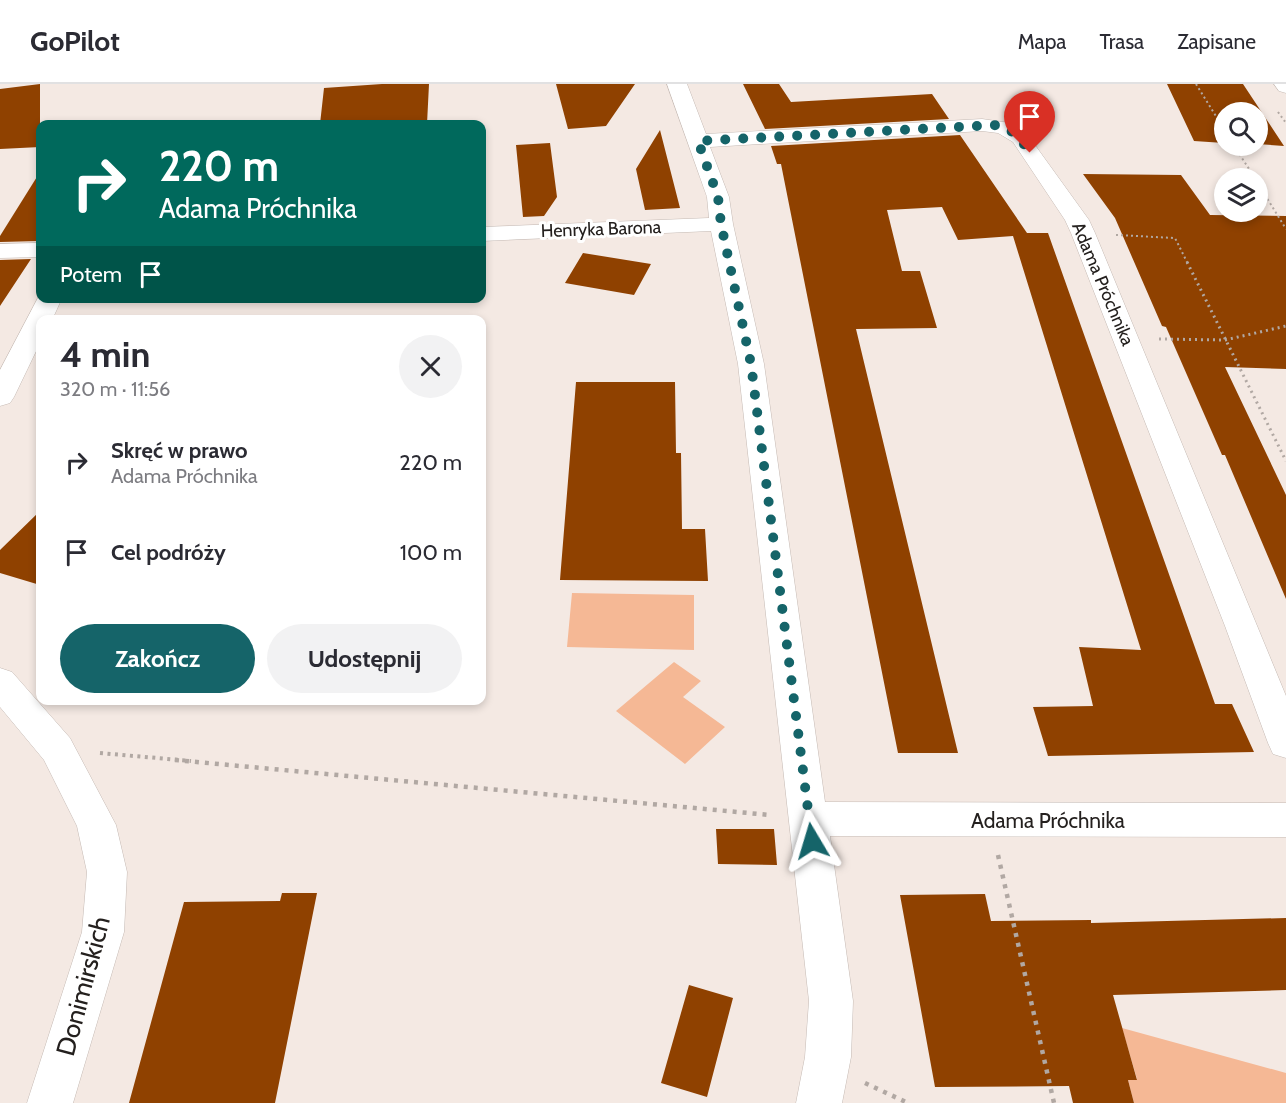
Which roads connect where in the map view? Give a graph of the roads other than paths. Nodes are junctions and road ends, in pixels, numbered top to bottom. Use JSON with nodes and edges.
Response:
{"nodes":[{"id":1,"x":677,"y":84,"type":"edge"},
{"id":2,"x":698,"y":141,"type":"junction"},
{"id":3,"x":721,"y":224,"type":"junction"},
{"id":4,"x":486,"y":234,"type":"edge"},
{"id":5,"x":36,"y":250,"type":"edge"},
{"id":6,"x":0,"y":251,"type":"edge"},
{"id":7,"x":36,"y":326,"type":"edge"},
{"id":8,"x":0,"y":397,"type":"edge"},
{"id":9,"x":0,"y":682,"type":"edge"},
{"id":10,"x":1286,"y":743,"type":"edge"},
{"id":11,"x":810,"y":819,"type":"junction"},
{"id":12,"x":1286,"y":820,"type":"edge"},
{"id":13,"x":50,"y":1103,"type":"edge"},
{"id":14,"x":819,"y":1103,"type":"edge"}],
"edges":[{"from":1,"to":2,"type":"street"},
{"from":2,"to":3,"type":"street"},
{"from":2,"to":10,"type":"street","name":"Adama Próchnika"},
{"from":3,"to":4,"type":"street","name":"Henryka Barona"},
{"from":3,"to":11,"type":"street"},
{"from":5,"to":6,"type":"street"},
{"from":7,"to":8,"type":"street"},
{"from":9,"to":13,"type":"street","name":"Donimirskich"},
{"from":11,"to":12,"type":"street","name":"Adama Próchnika"},
{"from":11,"to":14,"type":"street"}]}
